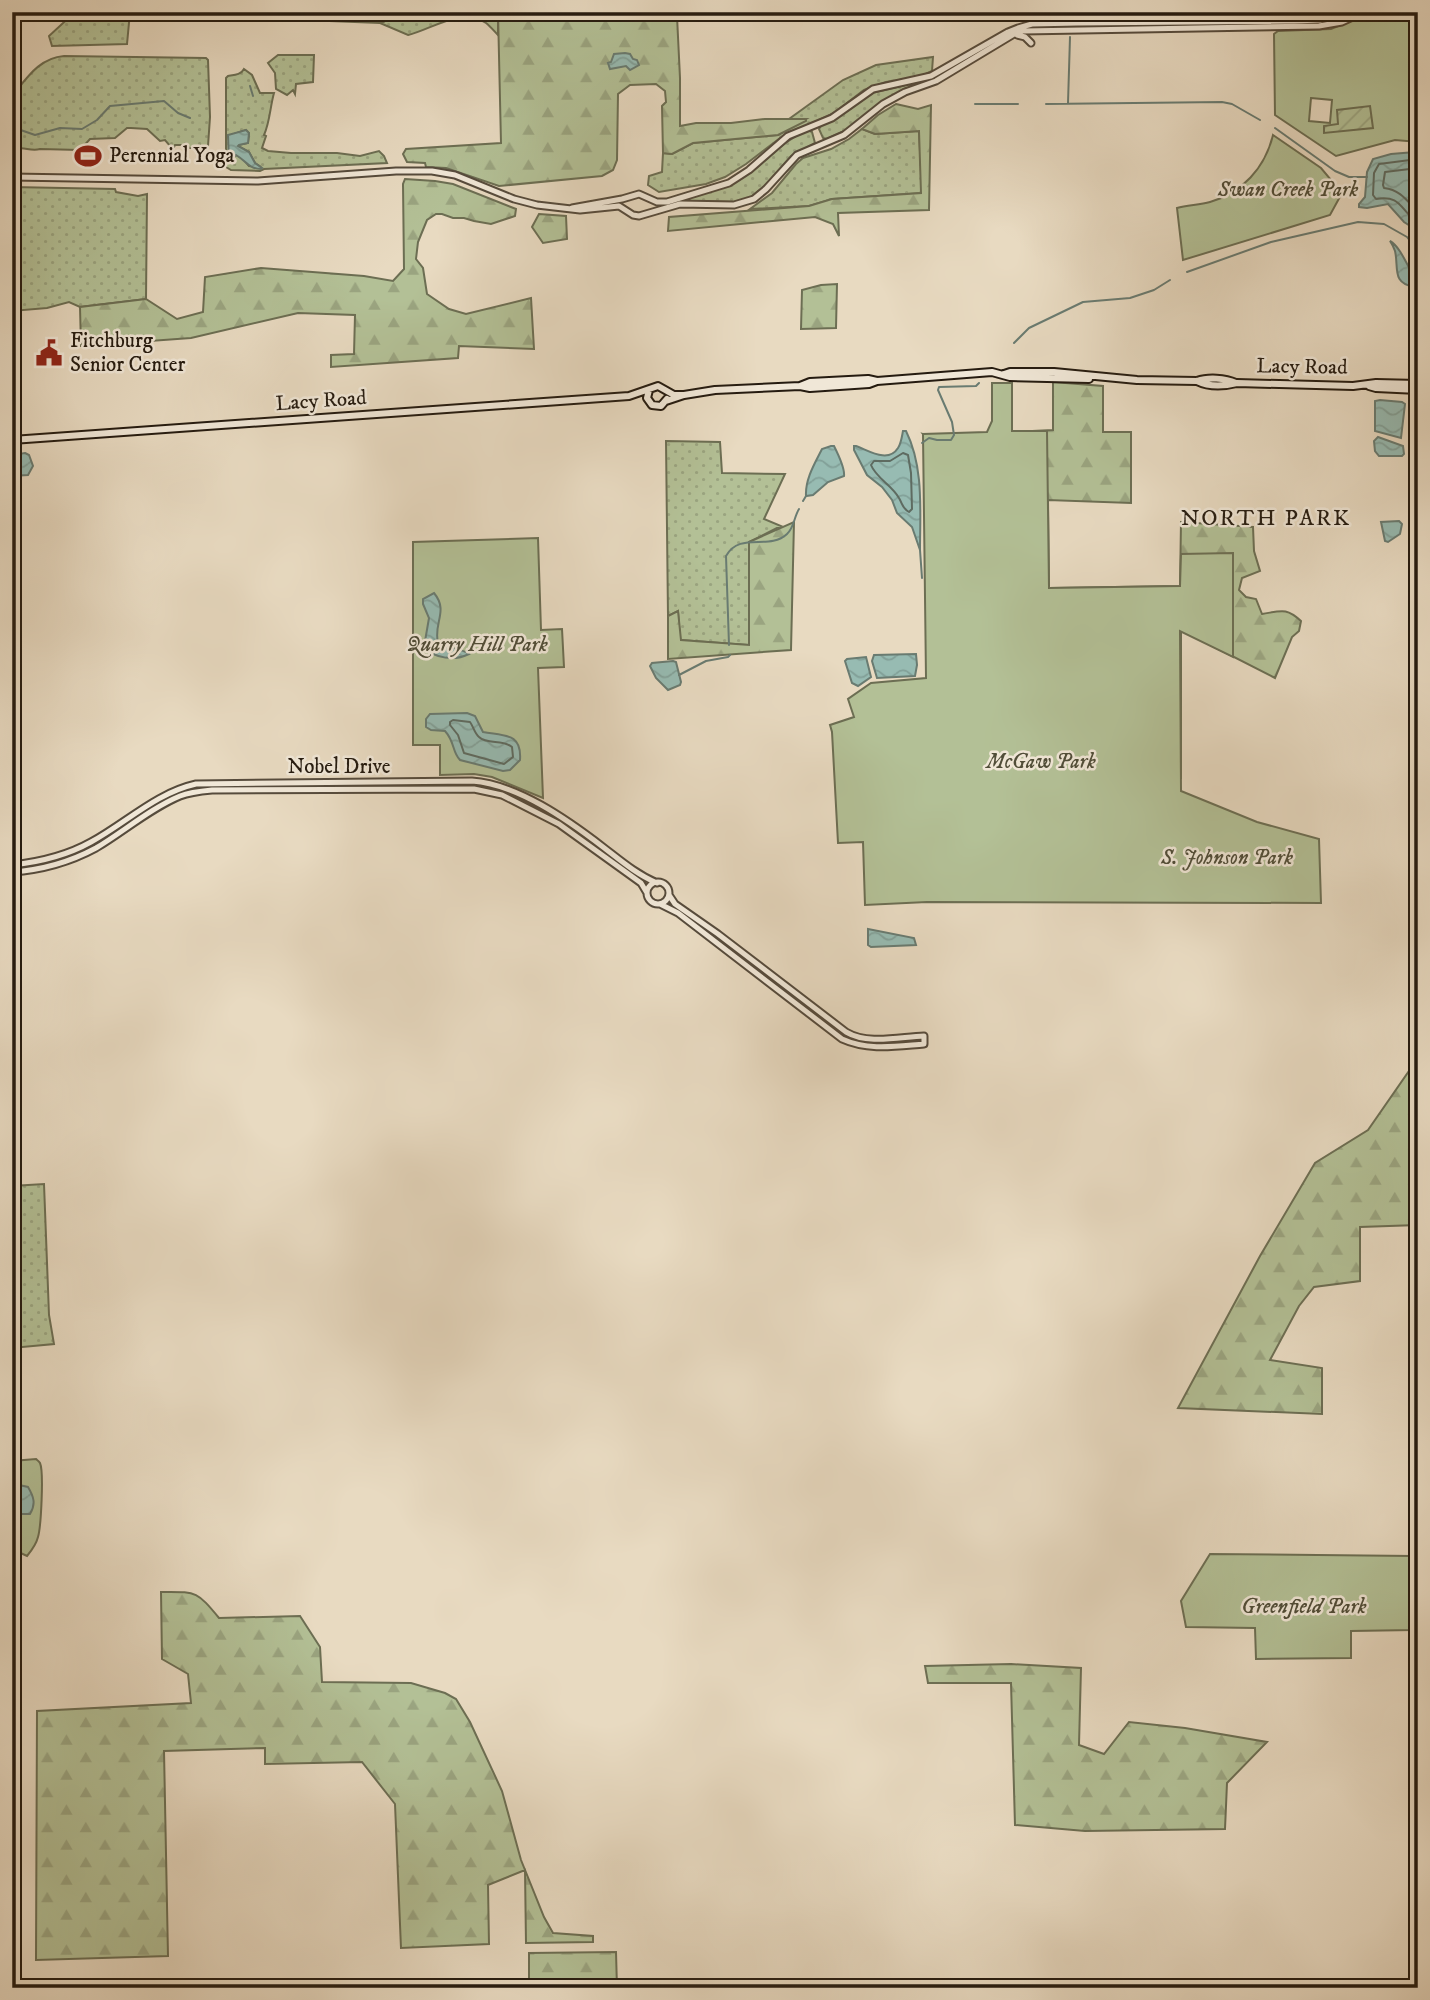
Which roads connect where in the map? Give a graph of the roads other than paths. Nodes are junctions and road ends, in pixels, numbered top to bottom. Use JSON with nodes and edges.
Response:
{"nodes":[{"id":1,"x":1346,"y":12,"type":"edge"},
{"id":2,"x":1364,"y":12,"type":"edge"},
{"id":3,"x":1014,"y":34,"type":"junction"},
{"id":4,"x":1031,"y":43,"type":"dead end"},
{"id":5,"x":12,"y":177,"type":"edge"},
{"id":6,"x":634,"y":195,"type":"junction"},
{"id":7,"x":646,"y":196,"type":"junction"},
{"id":8,"x":571,"y":209,"type":"junction"},
{"id":9,"x":629,"y":211,"type":"junction"},
{"id":10,"x":648,"y":212,"type":"junction"},
{"id":11,"x":1418,"y":384,"type":"edge"},
{"id":12,"x":1367,"y":385,"type":"junction"},
{"id":13,"x":649,"y":390,"type":"junction"},
{"id":14,"x":666,"y":390,"type":"junction"},
{"id":15,"x":1418,"y":390,"type":"edge"},
{"id":16,"x":632,"y":395,"type":"junction"},
{"id":17,"x":684,"y":395,"type":"junction"},
{"id":18,"x":648,"y":401,"type":"junction"},
{"id":19,"x":666,"y":401,"type":"junction"},
{"id":20,"x":12,"y":440,"type":"edge"},
{"id":21,"x":12,"y":865,"type":"edge"},
{"id":22,"x":12,"y":872,"type":"edge"},
{"id":23,"x":658,"y":883,"type":"junction"},
{"id":24,"x":647,"y":893,"type":"junction"},
{"id":25,"x":668,"y":894,"type":"junction"},
{"id":26,"x":659,"y":904,"type":"junction"}],
"edges":[{"from":1,"to":7,"type":"street"},
{"from":2,"to":3,"type":"street"},
{"from":3,"to":4,"type":"street"},
{"from":3,"to":10,"type":"street"},
{"from":5,"to":8,"type":"street"},
{"from":6,"to":7,"type":"street"},
{"from":6,"to":8,"type":"street"},
{"from":6,"to":9,"type":"street"},
{"from":7,"to":10,"type":"street"},
{"from":8,"to":9,"type":"street"},
{"from":9,"to":10,"type":"street"},
{"from":11,"to":12,"type":"main road","name":"Lacy Road"},
{"from":12,"to":15,"type":"main road","name":"Lacy Road"},
{"from":12,"to":17,"type":"main road","name":"Lacy Road"},
{"from":13,"to":14,"type":"main road"},
{"from":13,"to":16,"type":"main road","name":"Lacy Road"},
{"from":13,"to":18,"type":"main road"},
{"from":14,"to":17,"type":"main road","name":"Lacy Road"},
{"from":14,"to":19,"type":"main road"},
{"from":16,"to":18,"type":"main road","name":"Lacy Road"},
{"from":16,"to":20,"type":"main road","name":"Lacy Road"},
{"from":17,"to":19,"type":"main road","name":"Lacy Road"},
{"from":18,"to":19,"type":"main road"},
{"from":21,"to":23,"type":"street","name":"Nobel Drive"},
{"from":22,"to":24,"type":"street","name":"Nobel Drive"},
{"from":23,"to":24,"type":"street"},
{"from":23,"to":25,"type":"street","name":"Nobel Drive"},
{"from":24,"to":26,"type":"street","name":"Nobel Drive"},
{"from":25,"to":26,"type":"street"},
{"from":25,"to":26,"type":"street","name":"Nobel Drive"}]}
